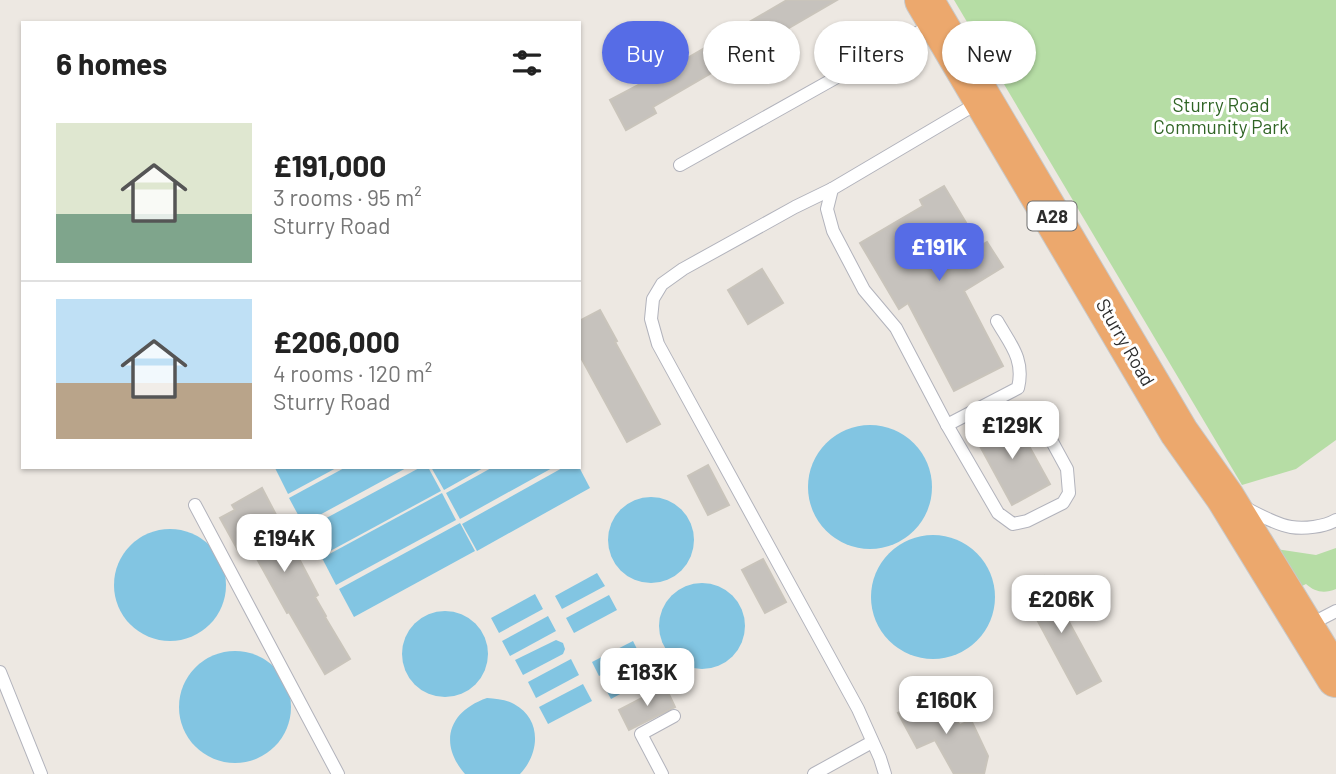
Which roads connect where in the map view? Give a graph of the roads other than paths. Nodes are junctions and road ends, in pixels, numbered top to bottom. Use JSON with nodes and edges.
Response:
{"nodes":[{"id":1,"x":931,"y":11,"type":"edge"},
{"id":2,"x":984,"y":99,"type":"junction"},
{"id":3,"x":680,"y":165,"type":"dead end"},
{"id":4,"x":832,"y":189,"type":"junction"},
{"id":5,"x":997,"y":321,"type":"dead end"},
{"id":6,"x":947,"y":425,"type":"junction"},
{"id":7,"x":1043,"y":425,"type":"dead end"},
{"id":8,"x":1225,"y":497,"type":"junction"},
{"id":9,"x":195,"y":505,"type":"dead end"},
{"id":10,"x":1336,"y":520,"type":"edge"},
{"id":11,"x":1321,"y":619,"type":"edge"},
{"id":12,"x":0,"y":672,"type":"edge"},
{"id":13,"x":1336,"y":678,"type":"edge"},
{"id":14,"x":674,"y":716,"type":"dead end"},
{"id":15,"x":873,"y":742,"type":"junction"},
{"id":16,"x":41,"y":774,"type":"edge"},
{"id":17,"x":338,"y":774,"type":"edge"},
{"id":18,"x":662,"y":774,"type":"edge"},
{"id":19,"x":814,"y":774,"type":"edge"},
{"id":20,"x":885,"y":774,"type":"edge"}],
"edges":[{"from":1,"to":2,"type":"highway","name":"Sturry Road","number":"A28"},
{"from":1,"to":3,"type":"lane"},
{"from":2,"to":4,"type":"lane"},
{"from":2,"to":8,"type":"highway","name":"Sturry Road","number":"A28"},
{"from":4,"to":6,"type":"lane"},
{"from":4,"to":15,"type":"lane"},
{"from":5,"to":6,"type":"lane"},
{"from":6,"to":7,"type":"lane"},
{"from":8,"to":10,"type":"lane"},
{"from":8,"to":11,"type":"highway","name":"Sturry Road","number":"A28"},
{"from":9,"to":17,"type":"lane"},
{"from":11,"to":13,"type":"highway","name":"Sturry Road","number":"A28"},
{"from":12,"to":16,"type":"lane"},
{"from":14,"to":18,"type":"lane"},
{"from":15,"to":19,"type":"lane"},
{"from":15,"to":20,"type":"lane"}]}
